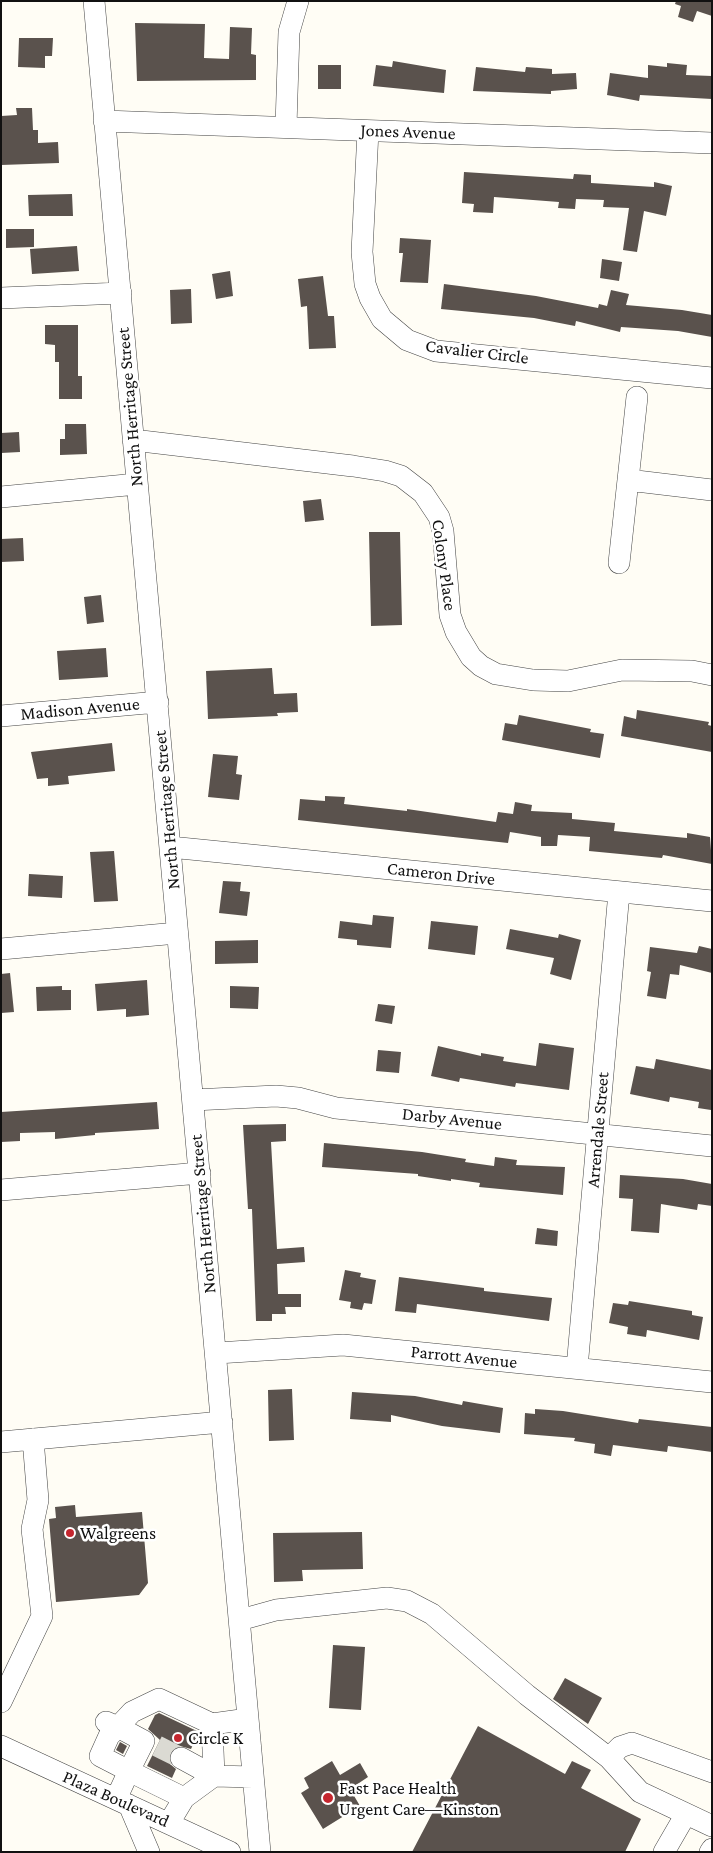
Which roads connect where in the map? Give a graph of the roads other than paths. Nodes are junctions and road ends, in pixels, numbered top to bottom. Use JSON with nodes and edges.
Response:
{"nodes":[{"id":1,"x":94,"y":1,"type":"edge"},
{"id":2,"x":298,"y":1,"type":"edge"},
{"id":3,"x":104,"y":121,"type":"junction"},
{"id":4,"x":286,"y":126,"type":"junction"},
{"id":5,"x":368,"y":131,"type":"junction"},
{"id":6,"x":712,"y":143,"type":"edge"},
{"id":7,"x":121,"y":292,"type":"junction"},
{"id":8,"x":1,"y":298,"type":"edge"},
{"id":9,"x":712,"y":378,"type":"edge"},
{"id":10,"x":637,"y":397,"type":"dead end"},
{"id":11,"x":133,"y":440,"type":"junction"},
{"id":12,"x":628,"y":480,"type":"junction"},
{"id":13,"x":136,"y":484,"type":"junction"},
{"id":14,"x":712,"y":490,"type":"edge"},
{"id":15,"x":1,"y":497,"type":"edge"},
{"id":16,"x":619,"y":563,"type":"dead end"},
{"id":17,"x":712,"y":675,"type":"edge"},
{"id":18,"x":158,"y":702,"type":"junction"},
{"id":19,"x":1,"y":716,"type":"edge"},
{"id":20,"x":170,"y":847,"type":"junction"},
{"id":21,"x":619,"y":892,"type":"junction"},
{"id":22,"x":712,"y":901,"type":"edge"},
{"id":23,"x":177,"y":933,"type":"junction"},
{"id":24,"x":1,"y":949,"type":"edge"},
{"id":25,"x":192,"y":1100,"type":"junction"},
{"id":26,"x":598,"y":1134,"type":"junction"},
{"id":27,"x":712,"y":1146,"type":"edge"},
{"id":28,"x":200,"y":1173,"type":"junction"},
{"id":29,"x":1,"y":1190,"type":"edge"},
{"id":30,"x":216,"y":1353,"type":"junction"},
{"id":31,"x":577,"y":1368,"type":"junction"},
{"id":32,"x":712,"y":1382,"type":"edge"},
{"id":33,"x":222,"y":1422,"type":"junction"},
{"id":34,"x":33,"y":1439,"type":"junction"},
{"id":35,"x":1,"y":1442,"type":"edge"},
{"id":36,"x":240,"y":1620,"type":"junction"},
{"id":37,"x":1,"y":1702,"type":"edge"},
{"id":38,"x":248,"y":1720,"type":"junction"},
{"id":39,"x":112,"y":1724,"type":"junction"},
{"id":40,"x":212,"y":1724,"type":"junction"},
{"id":41,"x":1,"y":1746,"type":"edge"},
{"id":42,"x":144,"y":1754,"type":"junction"},
{"id":43,"x":609,"y":1758,"type":"junction"},
{"id":44,"x":178,"y":1765,"type":"tunnel mouth"},
{"id":45,"x":712,"y":1772,"type":"edge"},
{"id":46,"x":253,"y":1776,"type":"junction"},
{"id":47,"x":208,"y":1780,"type":"junction"},
{"id":48,"x":184,"y":1798,"type":"junction"},
{"id":49,"x":123,"y":1802,"type":"junction"},
{"id":50,"x":686,"y":1814,"type":"junction"},
{"id":51,"x":169,"y":1823,"type":"junction"},
{"id":52,"x":712,"y":1826,"type":"edge"},
{"id":53,"x":150,"y":1852,"type":"edge"},
{"id":54,"x":230,"y":1852,"type":"edge"},
{"id":55,"x":260,"y":1852,"type":"edge"},
{"id":56,"x":664,"y":1852,"type":"edge"}],
"edges":[{"from":1,"to":3,"type":"street","name":"North Herritage Street"},
{"from":2,"to":4,"type":"street"},
{"from":3,"to":4,"type":"street","name":"Jones Avenue"},
{"from":3,"to":7,"type":"street","name":"North Herritage Street"},
{"from":4,"to":5,"type":"street","name":"Jones Avenue"},
{"from":5,"to":6,"type":"street","name":"Jones Avenue"},
{"from":5,"to":9,"type":"street","name":"Cavalier Circle"},
{"from":7,"to":8,"type":"street"},
{"from":7,"to":11,"type":"street","name":"North Herritage Street"},
{"from":10,"to":12,"type":"street"},
{"from":11,"to":13,"type":"street","name":"North Herritage Street"},
{"from":11,"to":17,"type":"street","name":"Colony Place"},
{"from":12,"to":14,"type":"street"},
{"from":12,"to":16,"type":"street"},
{"from":13,"to":15,"type":"street"},
{"from":13,"to":18,"type":"street","name":"North Herritage Street"},
{"from":18,"to":19,"type":"street","name":"Madison Avenue"},
{"from":18,"to":20,"type":"street","name":"North Herritage Street"},
{"from":20,"to":21,"type":"street","name":"Cameron Drive"},
{"from":20,"to":23,"type":"street","name":"North Herritage Street"},
{"from":21,"to":22,"type":"street","name":"Cameron Drive"},
{"from":21,"to":26,"type":"street","name":"Arrendale Street"},
{"from":23,"to":24,"type":"street"},
{"from":23,"to":25,"type":"street","name":"North Herritage Street"},
{"from":25,"to":26,"type":"street","name":"Darby Avenue"},
{"from":25,"to":28,"type":"street","name":"North Herritage Street"},
{"from":26,"to":27,"type":"street","name":"Darby Avenue"},
{"from":26,"to":31,"type":"street","name":"Arrendale Street"},
{"from":28,"to":29,"type":"street"},
{"from":28,"to":30,"type":"street","name":"North Herritage Street"},
{"from":30,"to":31,"type":"street","name":"Parrott Avenue"},
{"from":30,"to":33,"type":"street","name":"North Herritage Street"},
{"from":31,"to":32,"type":"street","name":"Parrott Avenue"},
{"from":33,"to":34,"type":"street"},
{"from":33,"to":36,"type":"street","name":"North Herritage Street"},
{"from":34,"to":35,"type":"street"},
{"from":34,"to":37,"type":"street"},
{"from":36,"to":38,"type":"street","name":"North Herritage Street"},
{"from":36,"to":43,"type":"street"},
{"from":38,"to":40,"type":"street"},
{"from":38,"to":46,"type":"street","name":"North Herritage Street"},
{"from":39,"to":40,"type":"street"},
{"from":39,"to":42,"type":"street"},
{"from":39,"to":42,"type":"street"},
{"from":40,"to":47,"type":"street"},
{"from":41,"to":49,"type":"street","name":"Plaza Boulevard"},
{"from":42,"to":48,"type":"street"},
{"from":42,"to":49,"type":"street"},
{"from":43,"to":45,"type":"street"},
{"from":43,"to":50,"type":"street"},
{"from":44,"to":47,"type":"street"},
{"from":46,"to":47,"type":"street"},
{"from":46,"to":55,"type":"street","name":"North Herritage Street"},
{"from":47,"to":48,"type":"street"},
{"from":48,"to":51,"type":"street"},
{"from":49,"to":51,"type":"street","name":"Plaza Boulevard"},
{"from":49,"to":53,"type":"street"},
{"from":50,"to":52,"type":"street"},
{"from":50,"to":56,"type":"street"},
{"from":51,"to":54,"type":"street","name":"Plaza Boulevard"}]}
